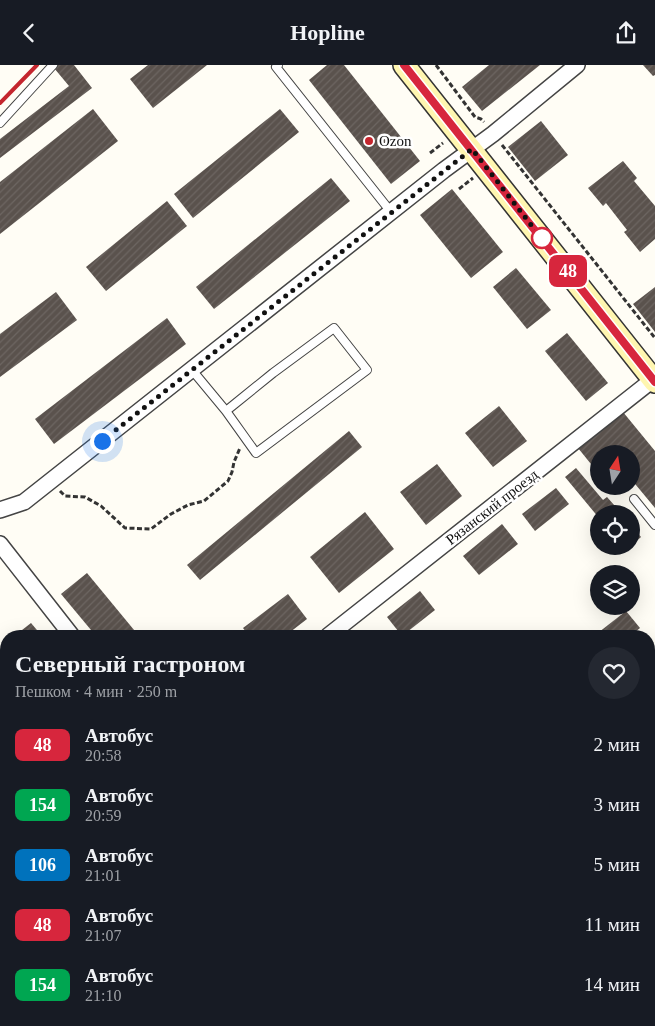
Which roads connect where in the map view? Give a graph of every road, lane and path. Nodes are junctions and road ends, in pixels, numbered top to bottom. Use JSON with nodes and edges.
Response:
{"nodes":[{"id":1,"x":53,"y":65,"type":"edge"},
{"id":2,"x":278,"y":65,"type":"edge"},
{"id":3,"x":404,"y":65,"type":"edge"},
{"id":4,"x":436,"y":65,"type":"edge"},
{"id":5,"x":577,"y":65,"type":"edge"},
{"id":6,"x":0,"y":123,"type":"edge"},
{"id":7,"x":493,"y":134,"type":"junction"},
{"id":8,"x":472,"y":149,"type":"junction"},
{"id":9,"x":391,"y":212,"type":"junction"},
{"id":10,"x":655,"y":338,"type":"edge"},
{"id":11,"x":192,"y":370,"type":"junction"},
{"id":12,"x":654,"y":380,"type":"edge"},
{"id":13,"x":226,"y":411,"type":"junction"},
{"id":14,"x":244,"y":436,"type":"junction"},
{"id":15,"x":50,"y":482,"type":"junction"},
{"id":16,"x":634,"y":499,"type":"dead end"},
{"id":17,"x":0,"y":510,"type":"edge"},
{"id":18,"x":655,"y":525,"type":"edge"},
{"id":19,"x":0,"y":543,"type":"edge"},
{"id":20,"x":67,"y":630,"type":"edge"},
{"id":21,"x":336,"y":630,"type":"edge"}],
"edges":[{"from":1,"to":6,"type":"lane"},
{"from":2,"to":9,"type":"lane"},
{"from":3,"to":8,"type":"main road"},
{"from":4,"to":7,"type":"path"},
{"from":5,"to":7,"type":"street"},
{"from":7,"to":8,"type":"street"},
{"from":7,"to":10,"type":"path"},
{"from":8,"to":9,"type":"street"},
{"from":8,"to":12,"type":"main road"},
{"from":9,"to":11,"type":"street"},
{"from":11,"to":13,"type":"lane"},
{"from":11,"to":15,"type":"street"},
{"from":12,"to":21,"type":"street","name":"Рязанский проезд"},
{"from":13,"to":14,"type":"lane"},
{"from":13,"to":14,"type":"lane"},
{"from":14,"to":15,"type":"path"},
{"from":15,"to":17,"type":"street"},
{"from":16,"to":18,"type":"lane"},
{"from":19,"to":20,"type":"street"}]}
